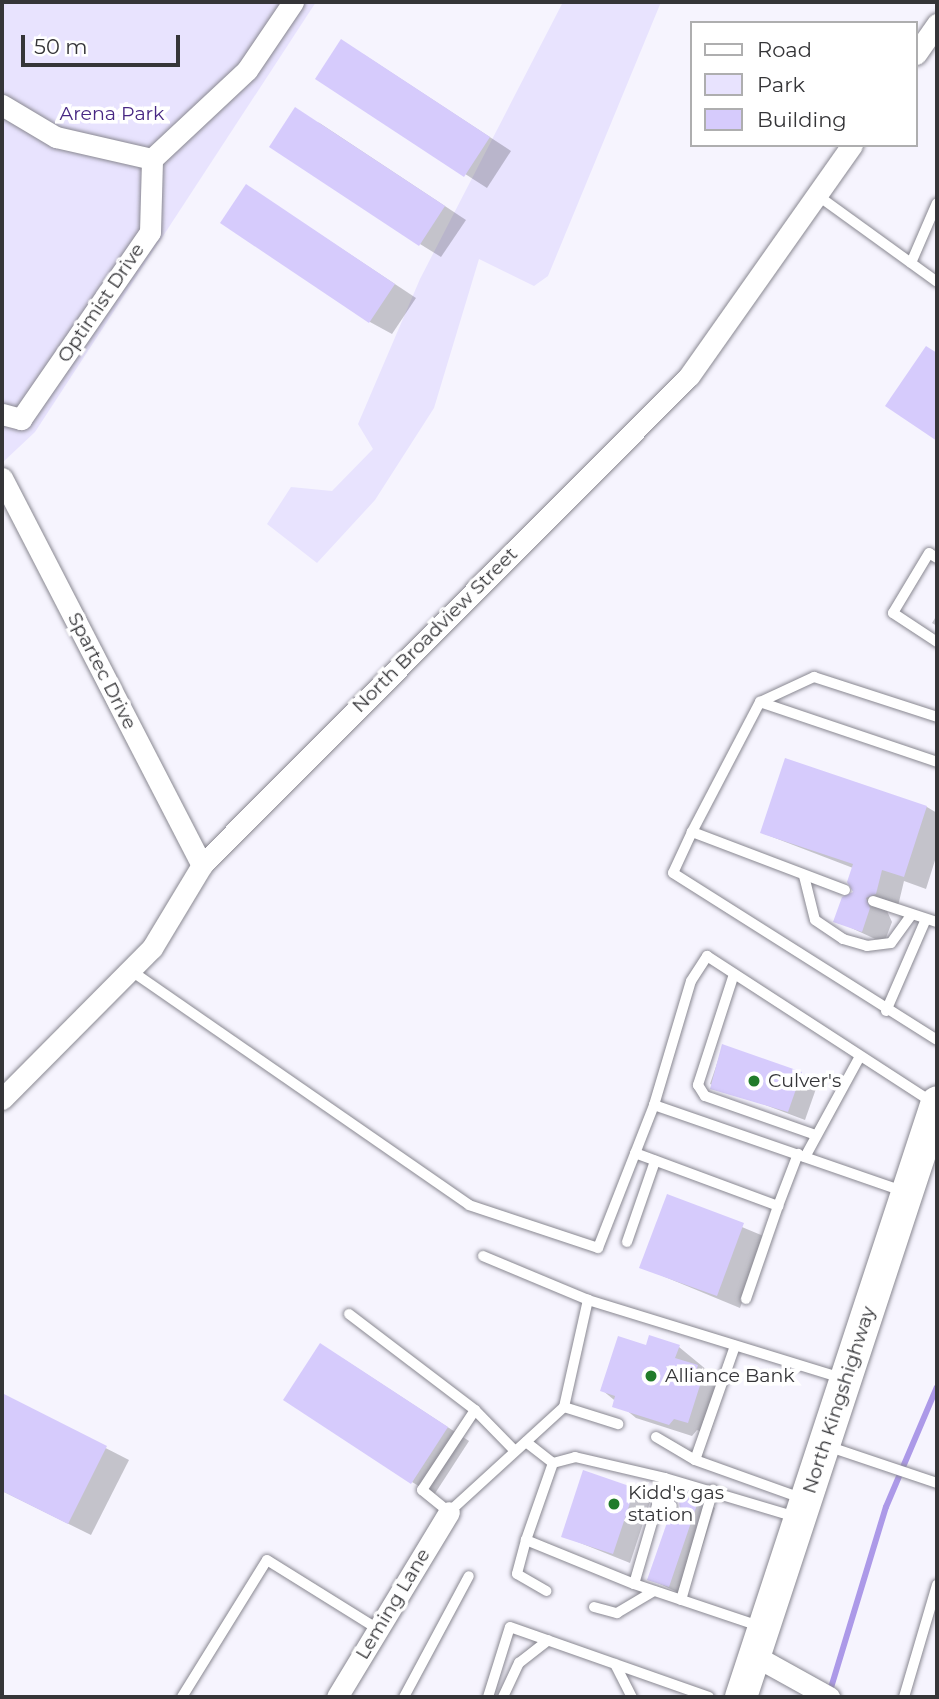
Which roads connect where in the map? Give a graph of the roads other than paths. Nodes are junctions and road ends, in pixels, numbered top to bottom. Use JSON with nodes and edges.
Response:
{"nodes":[{"id":1,"x":293,"y":2,"type":"edge"},
{"id":2,"x":937,"y":24,"type":"edge"},
{"id":3,"x":918,"y":51,"type":"edge"},
{"id":4,"x":2,"y":105,"type":"edge"},
{"id":5,"x":851,"y":147,"type":"edge"},
{"id":6,"x":152,"y":159,"type":"junction"},
{"id":7,"x":817,"y":195,"type":"junction"},
{"id":8,"x":937,"y":203,"type":"edge"},
{"id":9,"x":911,"y":262,"type":"junction"},
{"id":10,"x":937,"y":282,"type":"edge"},
{"id":11,"x":2,"y":414,"type":"edge"},
{"id":12,"x":2,"y":478,"type":"edge"},
{"id":13,"x":937,"y":558,"type":"edge"},
{"id":14,"x":937,"y":642,"type":"edge"},
{"id":15,"x":760,"y":702,"type":"junction"},
{"id":16,"x":937,"y":717,"type":"edge"},
{"id":17,"x":937,"y":762,"type":"edge"},
{"id":18,"x":692,"y":832,"type":"junction"},
{"id":19,"x":202,"y":865,"type":"junction"},
{"id":20,"x":804,"y":876,"type":"junction"},
{"id":21,"x":845,"y":890,"type":"dead end"},
{"id":22,"x":873,"y":901,"type":"dead end"},
{"id":23,"x":911,"y":915,"type":"junction"},
{"id":24,"x":932,"y":921,"type":"edge"},
{"id":25,"x":130,"y":971,"type":"junction"},
{"id":26,"x":734,"y":974,"type":"junction"},
{"id":27,"x":886,"y":1011,"type":"junction"},
{"id":28,"x":937,"y":1040,"type":"edge"},
{"id":29,"x":860,"y":1056,"type":"junction"},
{"id":30,"x":2,"y":1100,"type":"edge"},
{"id":31,"x":937,"y":1103,"type":"edge"},
{"id":32,"x":654,"y":1105,"type":"junction"},
{"id":33,"x":813,"y":1133,"type":"junction"},
{"id":34,"x":635,"y":1153,"type":"junction"},
{"id":35,"x":801,"y":1156,"type":"junction"},
{"id":36,"x":655,"y":1161,"type":"junction"},
{"id":37,"x":907,"y":1193,"type":"junction"},
{"id":38,"x":778,"y":1206,"type":"junction"},
{"id":39,"x":627,"y":1242,"type":"dead end"},
{"id":40,"x":483,"y":1256,"type":"dead end"},
{"id":41,"x":588,"y":1300,"type":"junction"},
{"id":42,"x":746,"y":1300,"type":"dead end"},
{"id":43,"x":349,"y":1314,"type":"dead end"},
{"id":44,"x":735,"y":1346,"type":"junction"},
{"id":45,"x":845,"y":1380,"type":"junction"},
{"id":46,"x":564,"y":1407,"type":"junction"},
{"id":47,"x":475,"y":1410,"type":"junction"},
{"id":48,"x":618,"y":1424,"type":"dead end"},
{"id":49,"x":656,"y":1437,"type":"dead end"},
{"id":50,"x":526,"y":1442,"type":"junction"},
{"id":51,"x":824,"y":1445,"type":"junction"},
{"id":52,"x":515,"y":1451,"type":"junction"},
{"id":53,"x":695,"y":1460,"type":"junction"},
{"id":54,"x":553,"y":1463,"type":"junction"},
{"id":55,"x":665,"y":1478,"type":"junction"},
{"id":56,"x":932,"y":1480,"type":"edge"},
{"id":57,"x":713,"y":1490,"type":"junction"},
{"id":58,"x":657,"y":1503,"type":"junction"},
{"id":59,"x":672,"y":1506,"type":"dead end"},
{"id":60,"x":803,"y":1509,"type":"junction"},
{"id":61,"x":449,"y":1512,"type":"junction"},
{"id":62,"x":649,"y":1532,"type":"junction"},
{"id":63,"x":662,"y":1535,"type":"dead end"},
{"id":64,"x":526,"y":1540,"type":"junction"},
{"id":65,"x":685,"y":1541,"type":"dead end"},
{"id":66,"x":697,"y":1545,"type":"junction"},
{"id":67,"x":641,"y":1557,"type":"junction"},
{"id":68,"x":654,"y":1560,"type":"dead end"},
{"id":69,"x":676,"y":1566,"type":"dead end"},
{"id":70,"x":690,"y":1570,"type":"junction"},
{"id":71,"x":469,"y":1576,"type":"dead end"},
{"id":72,"x":634,"y":1584,"type":"junction"},
{"id":73,"x":937,"y":1585,"type":"edge"},
{"id":74,"x":546,"y":1591,"type":"dead end"},
{"id":75,"x":654,"y":1591,"type":"junction"},
{"id":76,"x":681,"y":1600,"type":"junction"},
{"id":77,"x":594,"y":1607,"type":"dead end"},
{"id":78,"x":378,"y":1629,"type":"junction"},
{"id":79,"x":548,"y":1640,"type":"junction"},
{"id":80,"x":760,"y":1642,"type":"junction"},
{"id":81,"x":615,"y":1664,"type":"junction"},
{"id":82,"x":181,"y":1697,"type":"edge"},
{"id":83,"x":337,"y":1697,"type":"edge"},
{"id":84,"x":404,"y":1697,"type":"edge"},
{"id":85,"x":488,"y":1697,"type":"edge"},
{"id":86,"x":503,"y":1697,"type":"edge"},
{"id":87,"x":632,"y":1697,"type":"edge"},
{"id":88,"x":709,"y":1697,"type":"edge"},
{"id":89,"x":741,"y":1697,"type":"edge"},
{"id":90,"x":829,"y":1697,"type":"edge"},
{"id":91,"x":904,"y":1697,"type":"edge"}],
"edges":[{"from":1,"to":6,"type":"street"},
{"from":2,"to":3,"type":"street"},
{"from":4,"to":6,"type":"street"},
{"from":5,"to":7,"type":"street","name":"North Broadview Street"},
{"from":6,"to":11,"type":"street","name":"Optimist Drive"},
{"from":7,"to":9,"type":"lane"},
{"from":7,"to":19,"type":"street","name":"North Broadview Street"},
{"from":8,"to":9,"type":"lane"},
{"from":9,"to":10,"type":"lane"},
{"from":12,"to":19,"type":"street","name":"Spartec Drive"},
{"from":13,"to":14,"type":"lane"},
{"from":15,"to":16,"type":"lane"},
{"from":15,"to":17,"type":"lane"},
{"from":15,"to":18,"type":"lane"},
{"from":18,"to":20,"type":"lane"},
{"from":18,"to":27,"type":"lane"},
{"from":19,"to":25,"type":"street","name":"North Broadview Street"},
{"from":20,"to":21,"type":"lane"},
{"from":20,"to":23,"type":"lane"},
{"from":22,"to":23,"type":"lane"},
{"from":23,"to":24,"type":"lane"},
{"from":24,"to":27,"type":"lane"},
{"from":25,"to":30,"type":"street","name":"North Broadview Street"},
{"from":25,"to":34,"type":"lane"},
{"from":26,"to":29,"type":"lane"},
{"from":26,"to":32,"type":"lane"},
{"from":26,"to":33,"type":"lane"},
{"from":27,"to":28,"type":"lane"},
{"from":29,"to":31,"type":"lane"},
{"from":29,"to":33,"type":"lane"},
{"from":31,"to":37,"type":"main road","name":"North Kingshighway"},
{"from":32,"to":34,"type":"lane"},
{"from":32,"to":35,"type":"lane"},
{"from":33,"to":35,"type":"lane"},
{"from":34,"to":36,"type":"lane"},
{"from":35,"to":37,"type":"lane"},
{"from":35,"to":38,"type":"lane"},
{"from":36,"to":38,"type":"lane"},
{"from":36,"to":39,"type":"lane"},
{"from":37,"to":45,"type":"main road","name":"North Kingshighway"},
{"from":38,"to":42,"type":"lane"},
{"from":40,"to":41,"type":"lane"},
{"from":41,"to":44,"type":"lane"},
{"from":41,"to":46,"type":"lane"},
{"from":43,"to":47,"type":"lane"},
{"from":44,"to":45,"type":"lane"},
{"from":44,"to":53,"type":"lane"},
{"from":45,"to":51,"type":"main road","name":"North Kingshighway"},
{"from":46,"to":48,"type":"lane"},
{"from":46,"to":50,"type":"lane"},
{"from":47,"to":52,"type":"lane"},
{"from":47,"to":61,"type":"lane"},
{"from":49,"to":53,"type":"lane"},
{"from":50,"to":52,"type":"lane"},
{"from":50,"to":54,"type":"lane"},
{"from":51,"to":56,"type":"lane"},
{"from":51,"to":60,"type":"main road","name":"North Kingshighway"},
{"from":52,"to":61,"type":"lane"},
{"from":53,"to":60,"type":"lane"},
{"from":54,"to":55,"type":"lane"},
{"from":54,"to":64,"type":"lane"},
{"from":55,"to":57,"type":"lane"},
{"from":55,"to":58,"type":"lane"},
{"from":57,"to":60,"type":"lane"},
{"from":57,"to":66,"type":"lane"},
{"from":58,"to":59,"type":"lane"},
{"from":58,"to":62,"type":"lane"},
{"from":60,"to":80,"type":"main road","name":"North Kingshighway"},
{"from":61,"to":78,"type":"street","name":"Leming Lane"},
{"from":62,"to":63,"type":"lane"},
{"from":62,"to":67,"type":"lane"},
{"from":64,"to":72,"type":"lane"},
{"from":64,"to":74,"type":"lane"},
{"from":65,"to":66,"type":"lane"},
{"from":66,"to":70,"type":"lane"},
{"from":67,"to":68,"type":"lane"},
{"from":67,"to":72,"type":"lane"},
{"from":69,"to":70,"type":"lane"},
{"from":70,"to":76,"type":"lane"},
{"from":71,"to":84,"type":"lane"},
{"from":72,"to":75,"type":"lane"},
{"from":73,"to":91,"type":"lane"},
{"from":75,"to":76,"type":"lane"},
{"from":75,"to":77,"type":"lane"},
{"from":76,"to":80,"type":"lane"},
{"from":78,"to":82,"type":"lane"},
{"from":78,"to":83,"type":"street","name":"Leming Lane"},
{"from":79,"to":81,"type":"lane"},
{"from":79,"to":85,"type":"lane"},
{"from":79,"to":86,"type":"lane"},
{"from":80,"to":89,"type":"main road","name":"North Kingshighway"},
{"from":80,"to":90,"type":"street"},
{"from":81,"to":87,"type":"lane"},
{"from":81,"to":88,"type":"lane"}]}
